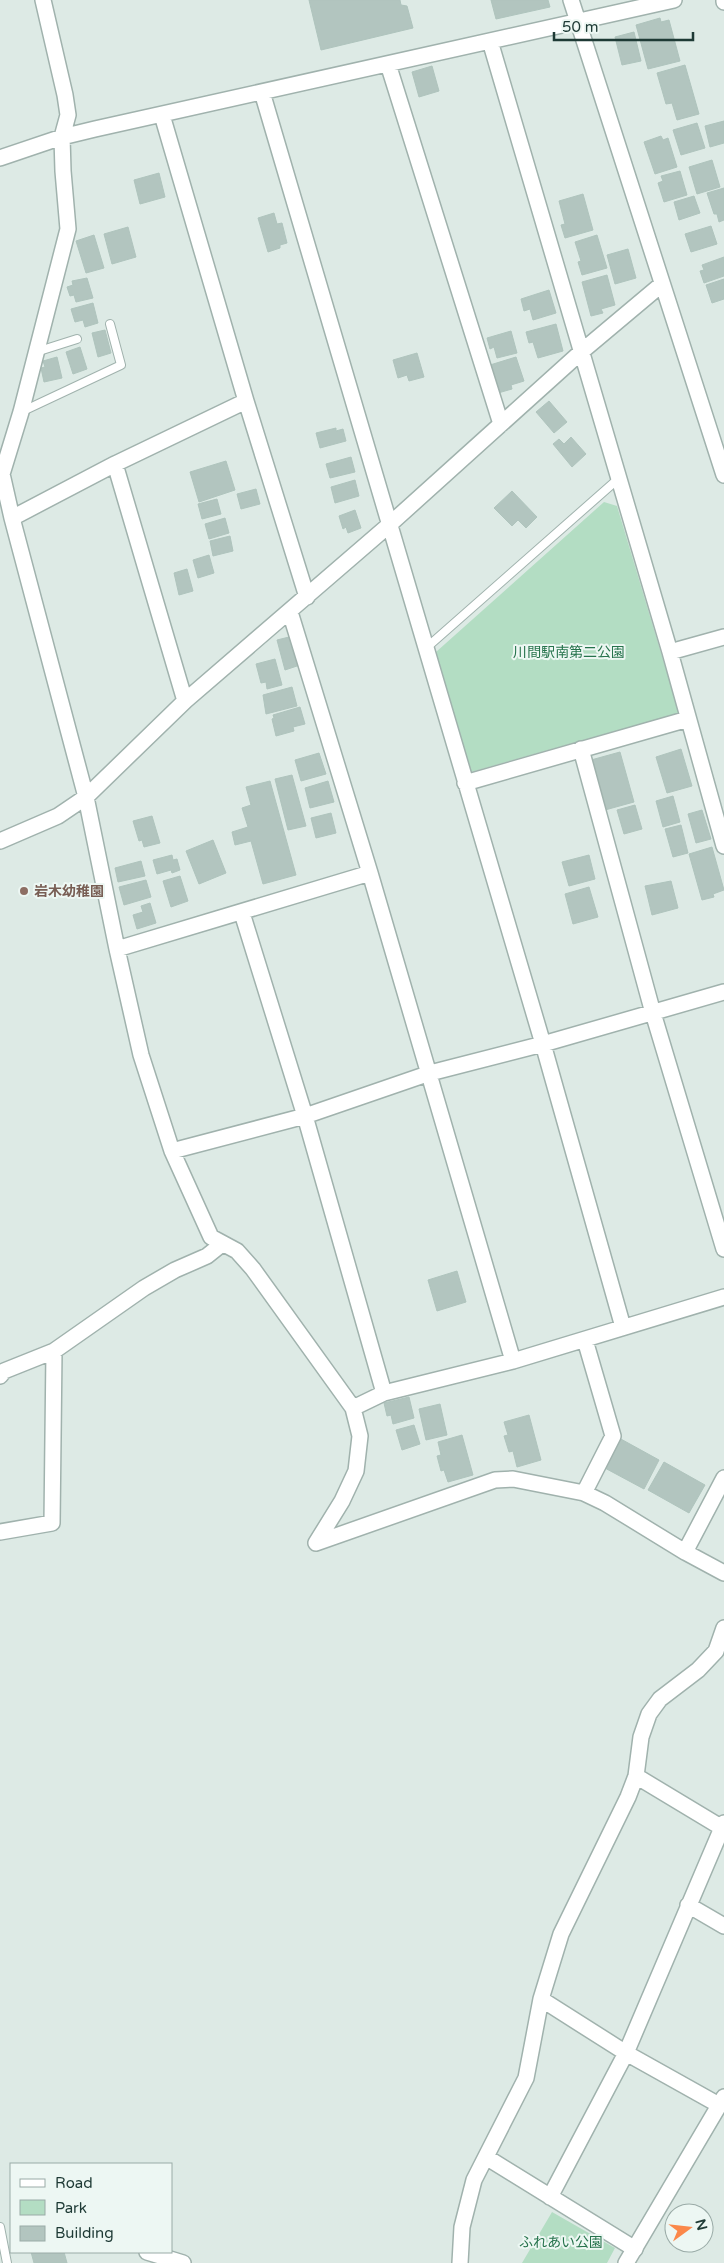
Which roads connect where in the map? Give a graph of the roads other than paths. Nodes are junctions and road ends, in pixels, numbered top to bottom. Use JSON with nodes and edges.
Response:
{"nodes":[{"id":1,"x":43,"y":0,"type":"edge"},
{"id":2,"x":571,"y":0,"type":"edge"},
{"id":3,"x":674,"y":0,"type":"edge"},
{"id":4,"x":577,"y":20,"type":"junction"},
{"id":5,"x":490,"y":41,"type":"junction"},
{"id":6,"x":388,"y":64,"type":"junction"},
{"id":7,"x":262,"y":92,"type":"junction"},
{"id":8,"x":162,"y":114,"type":"junction"},
{"id":9,"x":62,"y":137,"type":"junction"},
{"id":10,"x":0,"y":158,"type":"edge"},
{"id":11,"x":662,"y":284,"type":"junction"},
{"id":12,"x":110,"y":324,"type":"dead end"},
{"id":13,"x":77,"y":339,"type":"dead end"},
{"id":14,"x":36,"y":352,"type":"junction"},
{"id":15,"x":581,"y":352,"type":"junction"},
{"id":16,"x":246,"y":401,"type":"junction"},
{"id":17,"x":21,"y":412,"type":"junction"},
{"id":18,"x":501,"y":424,"type":"junction"},
{"id":19,"x":114,"y":464,"type":"junction"},
{"id":20,"x":723,"y":469,"type":"edge"},
{"id":21,"x":1,"y":473,"type":"edge"},
{"id":22,"x":618,"y":479,"type":"junction"},
{"id":23,"x":12,"y":518,"type":"junction"},
{"id":24,"x":389,"y":526,"type":"junction"},
{"id":25,"x":307,"y":598,"type":"junction"},
{"id":26,"x":290,"y":612,"type":"junction"},
{"id":27,"x":724,"y":637,"type":"edge"},
{"id":28,"x":425,"y":649,"type":"junction"},
{"id":29,"x":670,"y":652,"type":"junction"},
{"id":30,"x":186,"y":702,"type":"junction"},
{"id":31,"x":688,"y":719,"type":"junction"},
{"id":32,"x":581,"y":750,"type":"junction"},
{"id":33,"x":465,"y":783,"type":"junction"},
{"id":34,"x":86,"y":797,"type":"junction"},
{"id":35,"x":0,"y":841,"type":"edge"},
{"id":36,"x":724,"y":846,"type":"edge"},
{"id":37,"x":370,"y":873,"type":"junction"},
{"id":38,"x":242,"y":913,"type":"junction"},
{"id":39,"x":116,"y":949,"type":"junction"},
{"id":40,"x":724,"y":992,"type":"edge"},
{"id":41,"x":653,"y":1013,"type":"junction"},
{"id":42,"x":543,"y":1044,"type":"junction"},
{"id":43,"x":430,"y":1073,"type":"junction"},
{"id":44,"x":306,"y":1116,"type":"junction"},
{"id":45,"x":172,"y":1151,"type":"junction"},
{"id":46,"x":222,"y":1244,"type":"junction"},
{"id":47,"x":724,"y":1249,"type":"edge"},
{"id":48,"x":724,"y":1297,"type":"edge"},
{"id":49,"x":623,"y":1328,"type":"junction"},
{"id":50,"x":585,"y":1340,"type":"junction"},
{"id":51,"x":54,"y":1351,"type":"junction"},
{"id":52,"x":513,"y":1361,"type":"junction"},
{"id":53,"x":0,"y":1376,"type":"edge"},
{"id":54,"x":384,"y":1393,"type":"junction"},
{"id":55,"x":353,"y":1408,"type":"junction"},
{"id":56,"x":724,"y":1478,"type":"edge"},
{"id":57,"x":584,"y":1493,"type":"junction"},
{"id":58,"x":0,"y":1532,"type":"edge"},
{"id":59,"x":685,"y":1552,"type":"junction"},
{"id":60,"x":724,"y":1573,"type":"edge"},
{"id":61,"x":724,"y":1628,"type":"edge"},
{"id":62,"x":720,"y":1655,"type":"edge"},
{"id":63,"x":636,"y":1776,"type":"junction"},
{"id":64,"x":723,"y":1826,"type":"edge"},
{"id":65,"x":688,"y":1905,"type":"junction"},
{"id":66,"x":724,"y":1926,"type":"edge"},
{"id":67,"x":541,"y":2000,"type":"junction"},
{"id":68,"x":626,"y":2053,"type":"junction"},
{"id":69,"x":722,"y":2104,"type":"edge"},
{"id":70,"x":486,"y":2157,"type":"junction"},
{"id":71,"x":550,"y":2197,"type":"junction"},
{"id":72,"x":0,"y":2227,"type":"edge"},
{"id":73,"x":635,"y":2248,"type":"junction"},
{"id":74,"x":150,"y":2253,"type":"edge"},
{"id":75,"x":7,"y":2263,"type":"edge"},
{"id":76,"x":184,"y":2263,"type":"edge"},
{"id":77,"x":460,"y":2263,"type":"edge"},
{"id":78,"x":626,"y":2263,"type":"edge"}],
"edges":[{"from":1,"to":9,"type":"street"},
{"from":2,"to":4,"type":"street"},
{"from":3,"to":4,"type":"street"},
{"from":4,"to":5,"type":"street"},
{"from":4,"to":11,"type":"street"},
{"from":5,"to":6,"type":"street"},
{"from":5,"to":15,"type":"street"},
{"from":6,"to":7,"type":"street"},
{"from":6,"to":18,"type":"street"},
{"from":7,"to":8,"type":"street"},
{"from":7,"to":24,"type":"street"},
{"from":8,"to":9,"type":"street"},
{"from":8,"to":16,"type":"street"},
{"from":9,"to":10,"type":"street"},
{"from":9,"to":14,"type":"street"},
{"from":11,"to":15,"type":"street"},
{"from":11,"to":20,"type":"street"},
{"from":12,"to":17,"type":"lane"},
{"from":13,"to":14,"type":"lane"},
{"from":14,"to":17,"type":"street"},
{"from":15,"to":18,"type":"street"},
{"from":15,"to":22,"type":"street"},
{"from":16,"to":19,"type":"street"},
{"from":16,"to":25,"type":"street"},
{"from":17,"to":21,"type":"street"},
{"from":18,"to":24,"type":"street"},
{"from":19,"to":23,"type":"street"},
{"from":19,"to":30,"type":"street"},
{"from":21,"to":23,"type":"street"},
{"from":22,"to":28,"type":"lane"},
{"from":22,"to":29,"type":"street"},
{"from":23,"to":34,"type":"street"},
{"from":24,"to":25,"type":"street"},
{"from":24,"to":28,"type":"street"},
{"from":25,"to":26,"type":"street"},
{"from":26,"to":30,"type":"street"},
{"from":26,"to":37,"type":"street"},
{"from":27,"to":29,"type":"street"},
{"from":28,"to":33,"type":"street"},
{"from":29,"to":31,"type":"street"},
{"from":30,"to":34,"type":"street"},
{"from":31,"to":32,"type":"street"},
{"from":31,"to":36,"type":"street"},
{"from":32,"to":33,"type":"street"},
{"from":32,"to":41,"type":"street"},
{"from":33,"to":42,"type":"street"},
{"from":34,"to":35,"type":"street"},
{"from":34,"to":39,"type":"street"},
{"from":37,"to":38,"type":"street"},
{"from":37,"to":43,"type":"street"},
{"from":38,"to":39,"type":"street"},
{"from":38,"to":44,"type":"street"},
{"from":39,"to":45,"type":"street"},
{"from":40,"to":41,"type":"street"},
{"from":41,"to":42,"type":"street"},
{"from":41,"to":47,"type":"street"},
{"from":42,"to":43,"type":"street"},
{"from":42,"to":49,"type":"street"},
{"from":43,"to":44,"type":"street"},
{"from":43,"to":52,"type":"street"},
{"from":44,"to":45,"type":"street"},
{"from":44,"to":54,"type":"street"},
{"from":45,"to":46,"type":"street"},
{"from":46,"to":51,"type":"street"},
{"from":46,"to":55,"type":"street"},
{"from":48,"to":49,"type":"street"},
{"from":49,"to":50,"type":"street"},
{"from":50,"to":52,"type":"street"},
{"from":50,"to":57,"type":"street"},
{"from":51,"to":53,"type":"street"},
{"from":51,"to":58,"type":"street"},
{"from":52,"to":54,"type":"street"},
{"from":54,"to":55,"type":"street"},
{"from":55,"to":57,"type":"street"},
{"from":56,"to":59,"type":"street"},
{"from":57,"to":59,"type":"street"},
{"from":59,"to":60,"type":"street"},
{"from":61,"to":62,"type":"street"},
{"from":62,"to":63,"type":"street"},
{"from":63,"to":64,"type":"street"},
{"from":63,"to":67,"type":"street"},
{"from":64,"to":65,"type":"street"},
{"from":65,"to":66,"type":"street"},
{"from":65,"to":68,"type":"street"},
{"from":67,"to":68,"type":"street"},
{"from":67,"to":70,"type":"street"},
{"from":68,"to":69,"type":"street"},
{"from":68,"to":71,"type":"street"},
{"from":69,"to":73,"type":"street"},
{"from":70,"to":71,"type":"street"},
{"from":70,"to":77,"type":"street"},
{"from":71,"to":73,"type":"street"},
{"from":72,"to":75,"type":"lane"},
{"from":73,"to":78,"type":"street"},
{"from":74,"to":76,"type":"street"}]}
